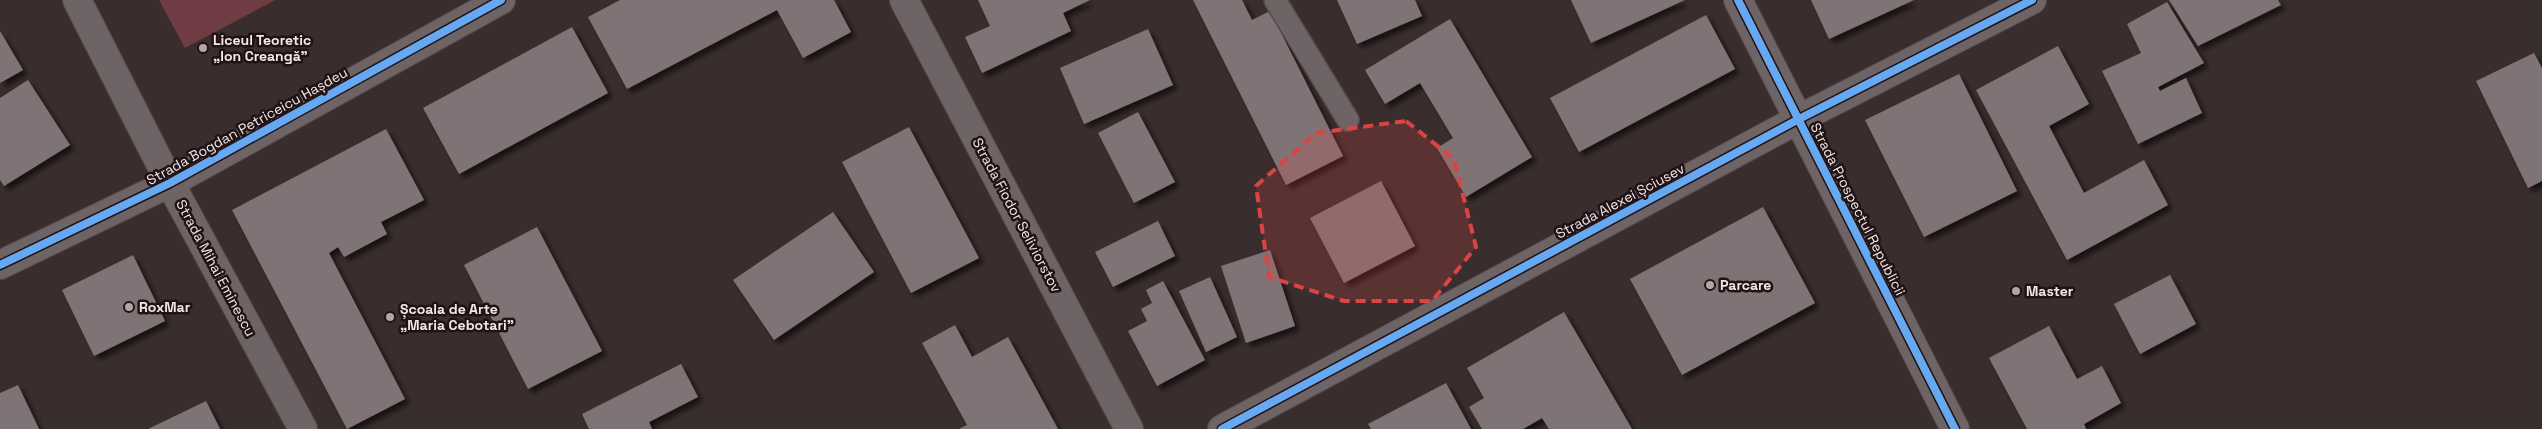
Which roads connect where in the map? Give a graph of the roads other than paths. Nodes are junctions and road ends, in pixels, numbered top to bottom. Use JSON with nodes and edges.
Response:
{"nodes":[{"id":1,"x":77,"y":0,"type":"edge"},
{"id":2,"x":501,"y":0,"type":"edge"},
{"id":3,"x":904,"y":0,"type":"edge"},
{"id":4,"x":1275,"y":0,"type":"edge"},
{"id":5,"x":1738,"y":0,"type":"edge"},
{"id":6,"x":2032,"y":0,"type":"edge"},
{"id":7,"x":1348,"y":120,"type":"dead end"},
{"id":8,"x":1799,"y":120,"type":"junction"},
{"id":9,"x":170,"y":183,"type":"junction"},
{"id":10,"x":0,"y":265,"type":"edge"},
{"id":11,"x":303,"y":429,"type":"edge"},
{"id":12,"x":1130,"y":429,"type":"edge"},
{"id":13,"x":1222,"y":429,"type":"edge"},
{"id":14,"x":1955,"y":429,"type":"edge"}],
"edges":[{"from":1,"to":9,"type":"street","name":"Strada Mihai Eminescu"},
{"from":2,"to":9,"type":"street","name":"Strada Bogdan Petriceicu Hașdeu"},
{"from":3,"to":12,"type":"street","name":"Strada Fiodor Seliviorstov"},
{"from":4,"to":7,"type":"lane"},
{"from":5,"to":8,"type":"street","name":"Strada Prospectul Republicii"},
{"from":6,"to":8,"type":"street","name":"Strada Alexei Șciusev"},
{"from":8,"to":13,"type":"street","name":"Strada Alexei Șciusev"},
{"from":8,"to":14,"type":"street","name":"Strada Prospectul Republicii"},
{"from":9,"to":10,"type":"street","name":"Strada Bogdan Petriceicu Hașdeu"},
{"from":9,"to":11,"type":"street","name":"Strada Mihai Eminescu"}]}
